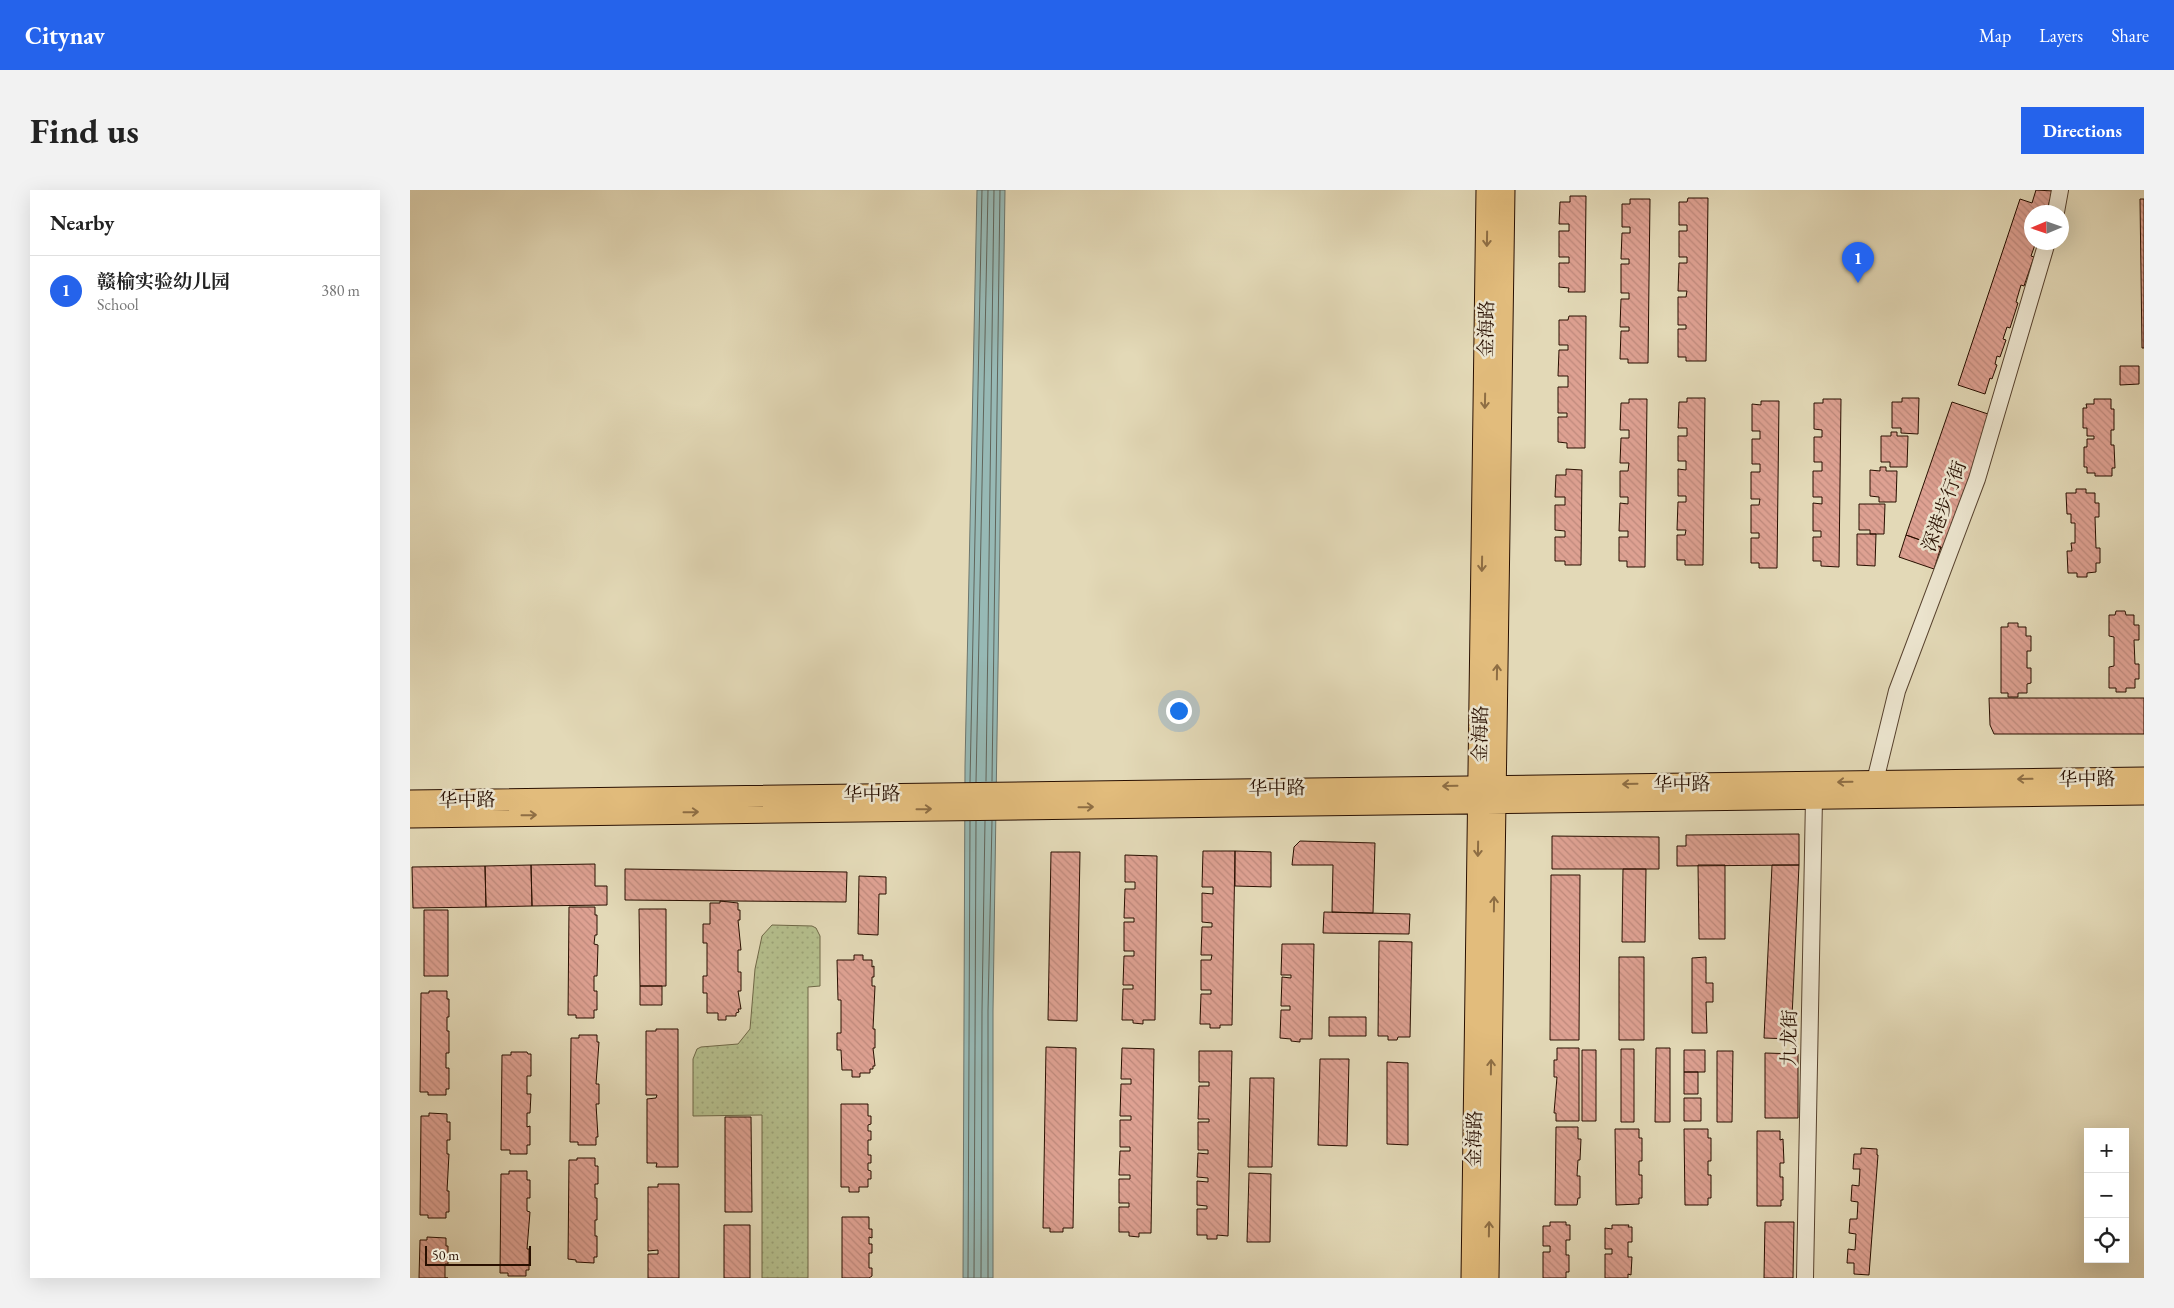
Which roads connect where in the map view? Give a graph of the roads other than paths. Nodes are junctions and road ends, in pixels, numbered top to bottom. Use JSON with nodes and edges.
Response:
{"nodes":[{"id":1,"x":1487,"y":190,"type":"edge"},
{"id":2,"x":1504,"y":190,"type":"edge"},
{"id":3,"x":2060,"y":190,"type":"edge"},
{"id":4,"x":2057,"y":205,"type":"edge"},
{"id":5,"x":2045,"y":250,"type":"edge"},
{"id":6,"x":2144,"y":778,"type":"edge"},
{"id":7,"x":1876,"y":781,"type":"junction"},
{"id":8,"x":1487,"y":794,"type":"junction"},
{"id":9,"x":2144,"y":794,"type":"edge"},
{"id":10,"x":1814,"y":798,"type":"junction"},
{"id":11,"x":410,"y":801,"type":"edge"},
{"id":12,"x":410,"y":817,"type":"edge"},
{"id":13,"x":1472,"y":1278,"type":"edge"},
{"id":14,"x":1488,"y":1278,"type":"edge"},
{"id":15,"x":1805,"y":1278,"type":"edge"}],
"edges":[{"from":1,"to":8,"type":"main road","name":"金海路","one_way":true},
{"from":8,"to":2,"type":"main road","name":"金海路","one_way":true},
{"from":3,"to":4,"type":"street"},
{"from":5,"to":7,"type":"street","name":"深港步行街"},
{"from":6,"to":7,"type":"main road","name":"华中路","one_way":true},
{"from":7,"to":8,"type":"main road","name":"华中路","one_way":true},
{"from":8,"to":10,"type":"main road","name":"华中路"},
{"from":8,"to":11,"type":"main road","name":"华中路","one_way":true},
{"from":12,"to":8,"type":"main road","name":"华中路","one_way":true},
{"from":8,"to":13,"type":"main road","name":"金海路","one_way":true},
{"from":14,"to":8,"type":"main road","name":"金海路","one_way":true},
{"from":9,"to":10,"type":"main road","name":"华中路"},
{"from":10,"to":15,"type":"street","name":"九龙街"}]}
